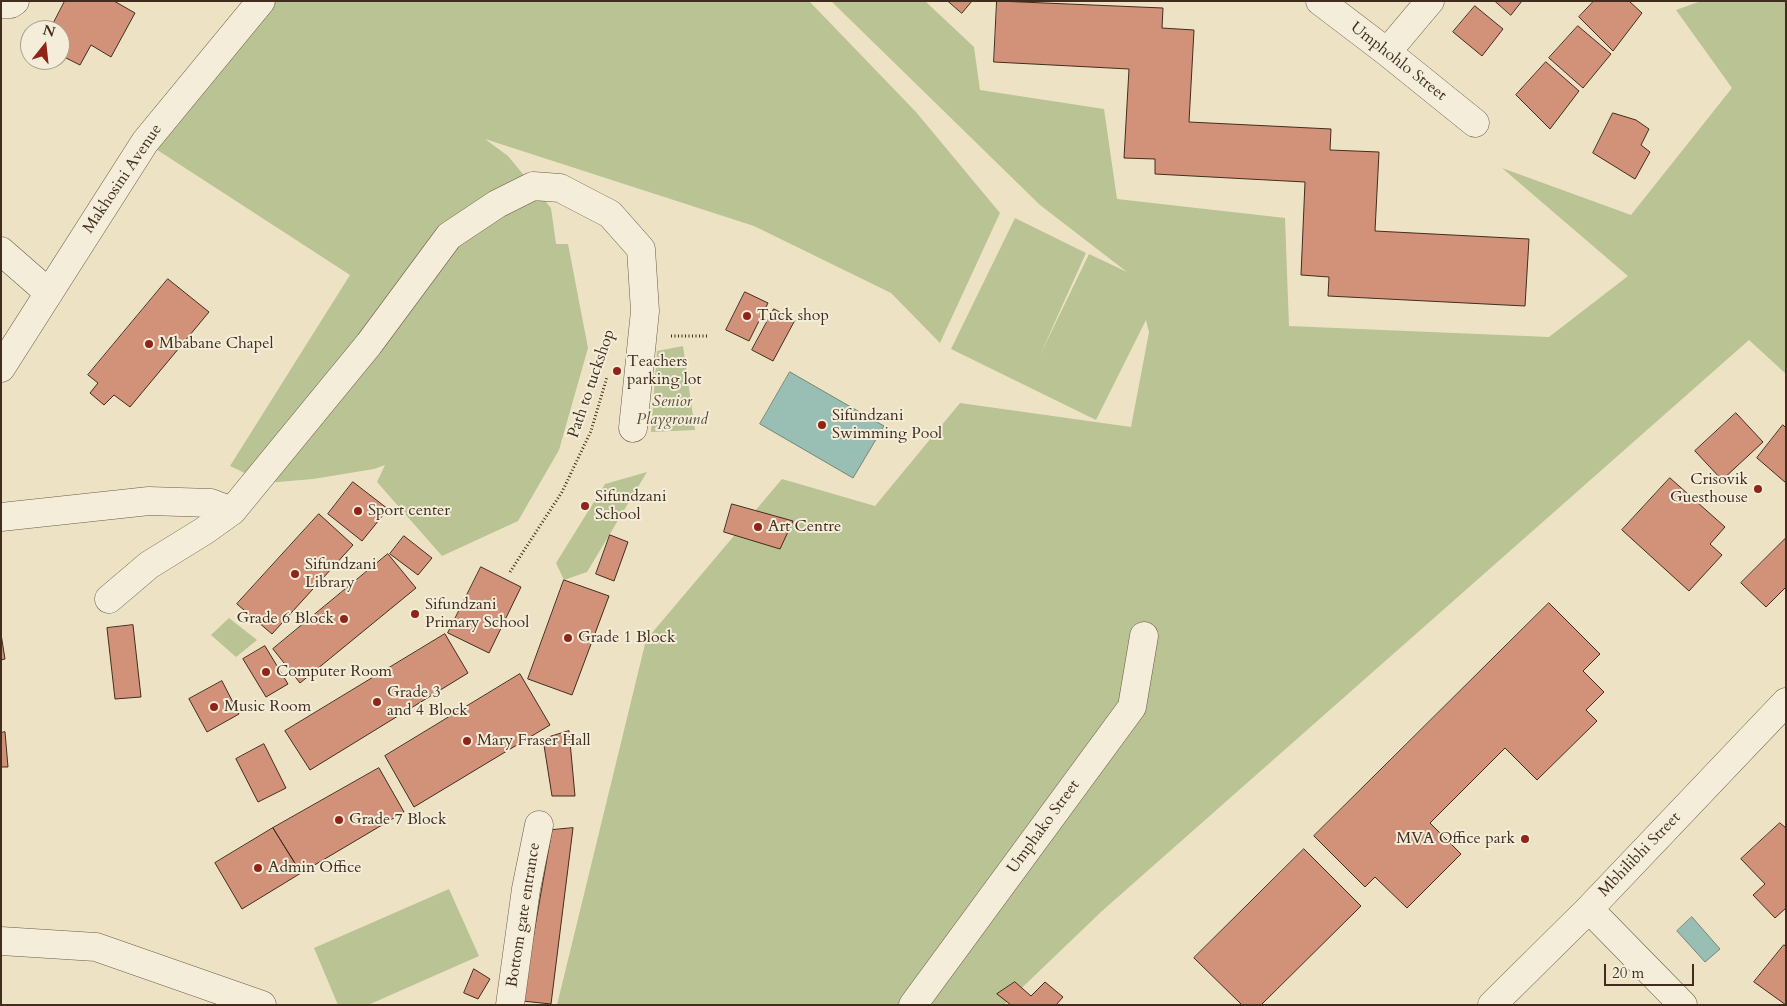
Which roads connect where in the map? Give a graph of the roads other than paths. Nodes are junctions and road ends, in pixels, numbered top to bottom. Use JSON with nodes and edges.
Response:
{"nodes":[{"id":1,"x":15,"y":1,"type":"edge"},
{"id":2,"x":261,"y":1,"type":"edge"},
{"id":3,"x":1320,"y":1,"type":"edge"},
{"id":4,"x":1430,"y":1,"type":"edge"},
{"id":5,"x":1,"y":4,"type":"edge"},
{"id":6,"x":1387,"y":52,"type":"junction"},
{"id":7,"x":1475,"y":123,"type":"dead end"},
{"id":8,"x":1,"y":251,"type":"edge"},
{"id":9,"x":49,"y":293,"type":"junction"},
{"id":10,"x":1,"y":368,"type":"edge"},
{"id":11,"x":634,"y":428,"type":"dead end"},
{"id":12,"x":232,"y":511,"type":"junction"},
{"id":13,"x":1,"y":517,"type":"edge"},
{"id":14,"x":109,"y":599,"type":"dead end"},
{"id":15,"x":1144,"y":636,"type":"dead end"},
{"id":16,"x":1786,"y":702,"type":"edge"},
{"id":17,"x":539,"y":825,"type":"dead end"},
{"id":18,"x":1588,"y":910,"type":"junction"},
{"id":19,"x":1,"y":941,"type":"edge"},
{"id":20,"x":262,"y":1005,"type":"edge"},
{"id":21,"x":510,"y":1005,"type":"edge"},
{"id":22,"x":913,"y":1005,"type":"edge"},
{"id":23,"x":1492,"y":1005,"type":"edge"},
{"id":24,"x":1683,"y":1005,"type":"edge"}],
"edges":[{"from":1,"to":5,"type":"street"},
{"from":2,"to":9,"type":"street","name":"Makhosini Avenue"},
{"from":3,"to":6,"type":"street","name":"Umphohlo Street"},
{"from":4,"to":6,"type":"street"},
{"from":6,"to":7,"type":"street","name":"Umphohlo Street"},
{"from":8,"to":9,"type":"street"},
{"from":9,"to":10,"type":"street","name":"Makhosini Avenue"},
{"from":11,"to":12,"type":"street"},
{"from":12,"to":13,"type":"street"},
{"from":12,"to":14,"type":"street"},
{"from":15,"to":22,"type":"street","name":"Umphako Street"},
{"from":16,"to":18,"type":"street","name":"Mbhilibhi Street"},
{"from":17,"to":21,"type":"street","name":"Bottom gate entrance"},
{"from":18,"to":23,"type":"street","name":"Mbhilibhi Street"},
{"from":18,"to":24,"type":"street"},
{"from":19,"to":20,"type":"street"}]}
